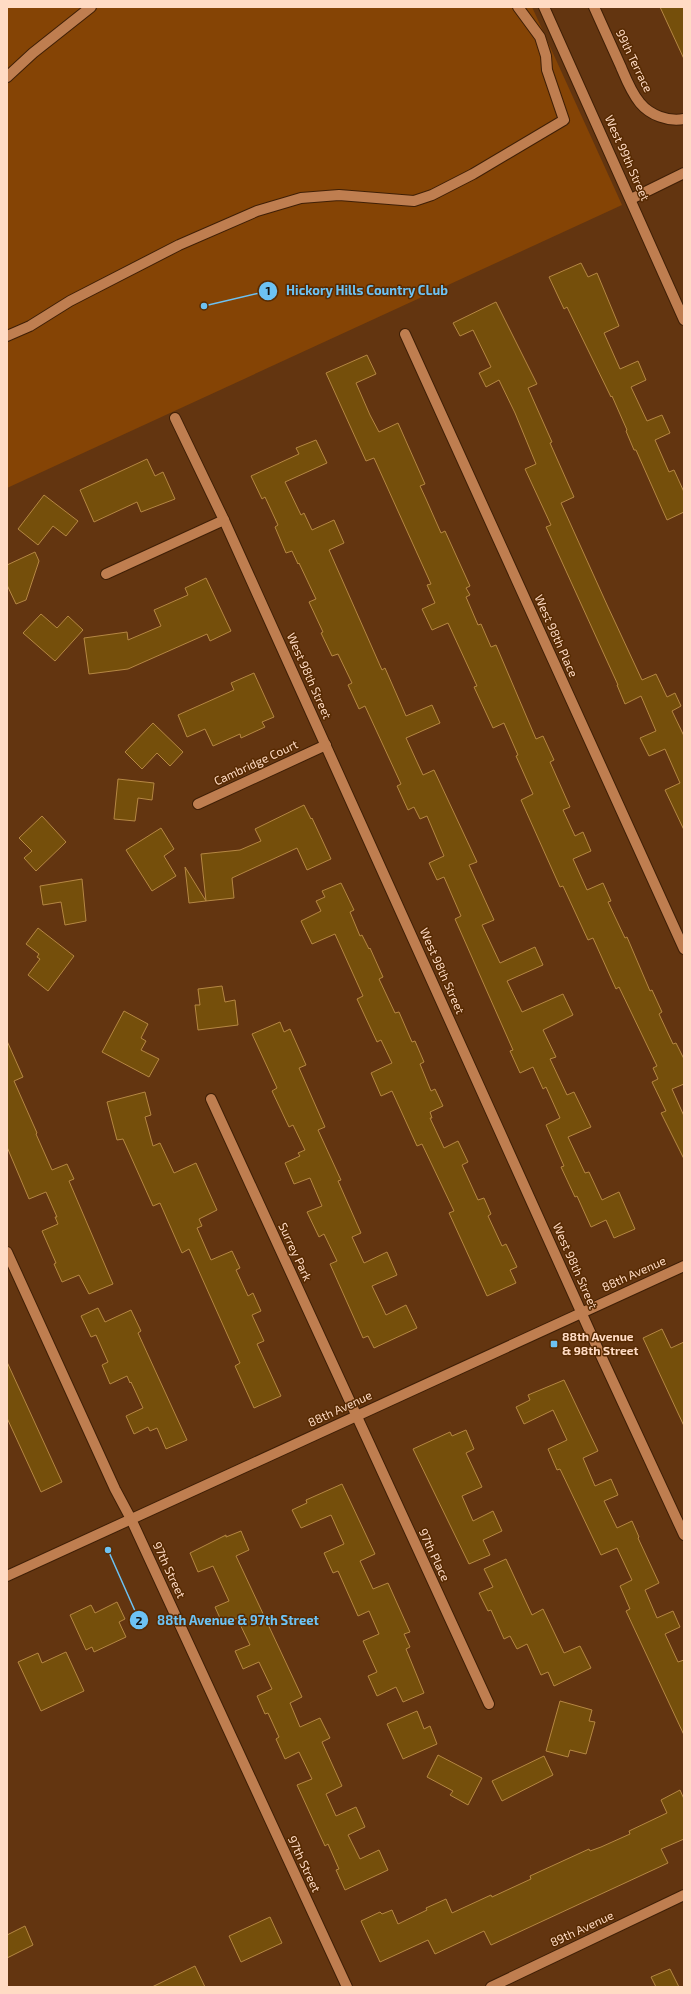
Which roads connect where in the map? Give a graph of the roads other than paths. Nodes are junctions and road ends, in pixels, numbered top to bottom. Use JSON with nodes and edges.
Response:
{"nodes":[{"id":1,"x":91,"y":7,"type":"edge"},
{"id":2,"x":518,"y":7,"type":"edge"},
{"id":3,"x":544,"y":7,"type":"edge"},
{"id":4,"x":594,"y":7,"type":"edge"},
{"id":5,"x":7,"y":77,"type":"edge"},
{"id":6,"x":684,"y":119,"type":"edge"},
{"id":7,"x":684,"y":173,"type":"edge"},
{"id":8,"x":631,"y":198,"type":"junction"},
{"id":9,"x":684,"y":320,"type":"edge"},
{"id":10,"x":405,"y":334,"type":"dead end"},
{"id":11,"x":7,"y":336,"type":"edge"},
{"id":12,"x":175,"y":418,"type":"dead end"},
{"id":13,"x":224,"y":520,"type":"junction"},
{"id":14,"x":106,"y":574,"type":"dead end"},
{"id":15,"x":326,"y":746,"type":"junction"},
{"id":16,"x":198,"y":804,"type":"dead end"},
{"id":17,"x":684,"y":949,"type":"edge"},
{"id":18,"x":210,"y":1099,"type":"dead end"},
{"id":19,"x":7,"y":1252,"type":"edge"},
{"id":20,"x":684,"y":1266,"type":"edge"},
{"id":21,"x":581,"y":1312,"type":"junction"},
{"id":22,"x":355,"y":1416,"type":"junction"},
{"id":23,"x":131,"y":1519,"type":"junction"},
{"id":24,"x":684,"y":1535,"type":"edge"},
{"id":25,"x":7,"y":1576,"type":"edge"},
{"id":26,"x":489,"y":1704,"type":"dead end"},
{"id":27,"x":684,"y":1895,"type":"edge"},
{"id":28,"x":347,"y":1987,"type":"edge"},
{"id":29,"x":491,"y":1987,"type":"edge"}],
"edges":[{"from":1,"to":5,"type":"street"},
{"from":2,"to":11,"type":"street"},
{"from":3,"to":8,"type":"street","name":"West 99th Street"},
{"from":4,"to":6,"type":"street","name":"99th Terrace"},
{"from":7,"to":8,"type":"street"},
{"from":8,"to":9,"type":"street","name":"West 99th Street"},
{"from":10,"to":17,"type":"street","name":"West 98th Place"},
{"from":12,"to":13,"type":"street","name":"West 98th Street"},
{"from":13,"to":14,"type":"street"},
{"from":13,"to":15,"type":"street","name":"West 98th Street"},
{"from":15,"to":16,"type":"street","name":"Cambridge Court"},
{"from":15,"to":21,"type":"street","name":"West 98th Street"},
{"from":18,"to":22,"type":"street","name":"Surrey Park"},
{"from":19,"to":23,"type":"street","name":"97th Street"},
{"from":20,"to":21,"type":"street","name":"88th Avenue"},
{"from":21,"to":22,"type":"street","name":"88th Avenue"},
{"from":21,"to":24,"type":"street","name":"West 98th Street"},
{"from":22,"to":23,"type":"street","name":"88th Avenue"},
{"from":22,"to":26,"type":"street","name":"97th Place"},
{"from":23,"to":25,"type":"street","name":"88th Avenue"},
{"from":23,"to":28,"type":"street","name":"97th Street"},
{"from":27,"to":29,"type":"street","name":"89th Avenue"}]}
